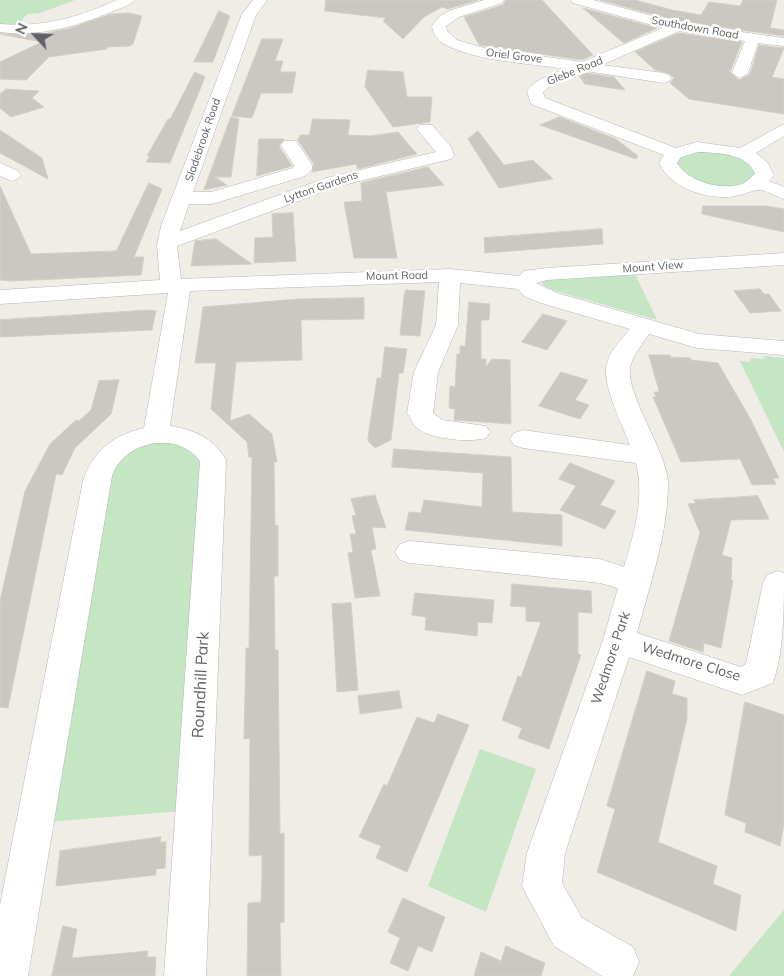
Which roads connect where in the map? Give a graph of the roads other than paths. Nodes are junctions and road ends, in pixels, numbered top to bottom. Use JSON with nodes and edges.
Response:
{"nodes":[{"id":1,"x":128,"y":0,"type":"edge"},
{"id":2,"x":260,"y":0,"type":"edge"},
{"id":3,"x":497,"y":0,"type":"edge"},
{"id":4,"x":578,"y":0,"type":"edge"},
{"id":5,"x":82,"y":18,"type":"junction"},
{"id":6,"x":97,"y":26,"type":"dead end"},
{"id":7,"x":677,"y":27,"type":"junction"},
{"id":8,"x":0,"y":28,"type":"edge"},
{"id":9,"x":24,"y":31,"type":"junction"},
{"id":10,"x":754,"y":38,"type":"junction"},
{"id":11,"x":7,"y":42,"type":"dead end"},
{"id":12,"x":784,"y":42,"type":"edge"},
{"id":13,"x":584,"y":67,"type":"junction"},
{"id":14,"x":740,"y":74,"type":"dead end"},
{"id":15,"x":664,"y":78,"type":"dead end"},
{"id":16,"x":426,"y":129,"type":"dead end"},
{"id":17,"x":784,"y":129,"type":"edge"},
{"id":18,"x":290,"y":145,"type":"dead end"},
{"id":19,"x":674,"y":153,"type":"junction"},
{"id":20,"x":742,"y":154,"type":"junction"},
{"id":21,"x":759,"y":184,"type":"junction"},
{"id":22,"x":784,"y":193,"type":"edge"},
{"id":23,"x":182,"y":198,"type":"junction"},
{"id":24,"x":168,"y":242,"type":"junction"},
{"id":25,"x":784,"y":259,"type":"edge"},
{"id":26,"x":450,"y":275,"type":"junction"},
{"id":27,"x":524,"y":283,"type":"junction"},
{"id":28,"x":176,"y":286,"type":"junction"},
{"id":29,"x":0,"y":298,"type":"edge"},
{"id":30,"x":643,"y":326,"type":"junction"},
{"id":31,"x":784,"y":348,"type":"edge"},
{"id":32,"x":477,"y":432,"type":"dead end"},
{"id":33,"x":156,"y":434,"type":"junction"},
{"id":34,"x":523,"y":438,"type":"dead end"},
{"id":35,"x":647,"y":456,"type":"junction"},
{"id":36,"x":410,"y":552,"type":"dead end"},
{"id":37,"x":635,"y":582,"type":"junction"},
{"id":38,"x":778,"y":583,"type":"dead end"},
{"id":39,"x":619,"y":640,"type":"junction"},
{"id":40,"x":8,"y":925,"type":"edge"},
{"id":41,"x":618,"y":962,"type":"dead end"},
{"id":42,"x":7,"y":976,"type":"edge"},
{"id":43,"x":185,"y":976,"type":"edge"}],
"edges":[{"from":1,"to":5,"type":"street"},
{"from":2,"to":23,"type":"street","name":"Sladebrook Road"},
{"from":3,"to":13,"type":"street","name":"Oriel Grove"},
{"from":4,"to":7,"type":"street","name":"Southdown Road"},
{"from":5,"to":6,"type":"street"},
{"from":5,"to":9,"type":"street"},
{"from":7,"to":10,"type":"street","name":"Southdown Road"},
{"from":7,"to":13,"type":"street","name":"Glebe Road"},
{"from":8,"to":9,"type":"street"},
{"from":9,"to":11,"type":"street"},
{"from":10,"to":12,"type":"street","name":"Southdown Road"},
{"from":10,"to":14,"type":"street"},
{"from":13,"to":15,"type":"street","name":"Oriel Grove"},
{"from":13,"to":19,"type":"street","name":"Glebe Road"},
{"from":16,"to":24,"type":"street","name":"Lytton Gardens"},
{"from":17,"to":20,"type":"street"},
{"from":18,"to":23,"type":"street"},
{"from":19,"to":20,"type":"street"},
{"from":19,"to":21,"type":"street"},
{"from":20,"to":21,"type":"street"},
{"from":21,"to":22,"type":"street"},
{"from":23,"to":24,"type":"street","name":"Sladebrook Road"},
{"from":24,"to":28,"type":"street","name":"Sladebrook Road"},
{"from":25,"to":27,"type":"street","name":"Mount View"},
{"from":26,"to":27,"type":"street","name":"Mount Road"},
{"from":26,"to":28,"type":"street","name":"Mount Road"},
{"from":26,"to":32,"type":"street"},
{"from":27,"to":30,"type":"street","name":"Mount Road"},
{"from":28,"to":29,"type":"street","name":"Mount Road"},
{"from":28,"to":33,"type":"street"},
{"from":30,"to":31,"type":"street","name":"Mount Road"},
{"from":30,"to":35,"type":"street","name":"Wedmore Park"},
{"from":33,"to":40,"type":"street","name":"Roundhill Park"},
{"from":33,"to":43,"type":"street","name":"Roundhill Park"},
{"from":34,"to":35,"type":"street"},
{"from":35,"to":37,"type":"street","name":"Wedmore Park"},
{"from":36,"to":37,"type":"street"},
{"from":37,"to":39,"type":"street","name":"Wedmore Park"},
{"from":38,"to":39,"type":"street","name":"Wedmore Close"},
{"from":39,"to":41,"type":"street","name":"Wedmore Park"},
{"from":40,"to":42,"type":"street","name":"Roundhill Park"}]}
